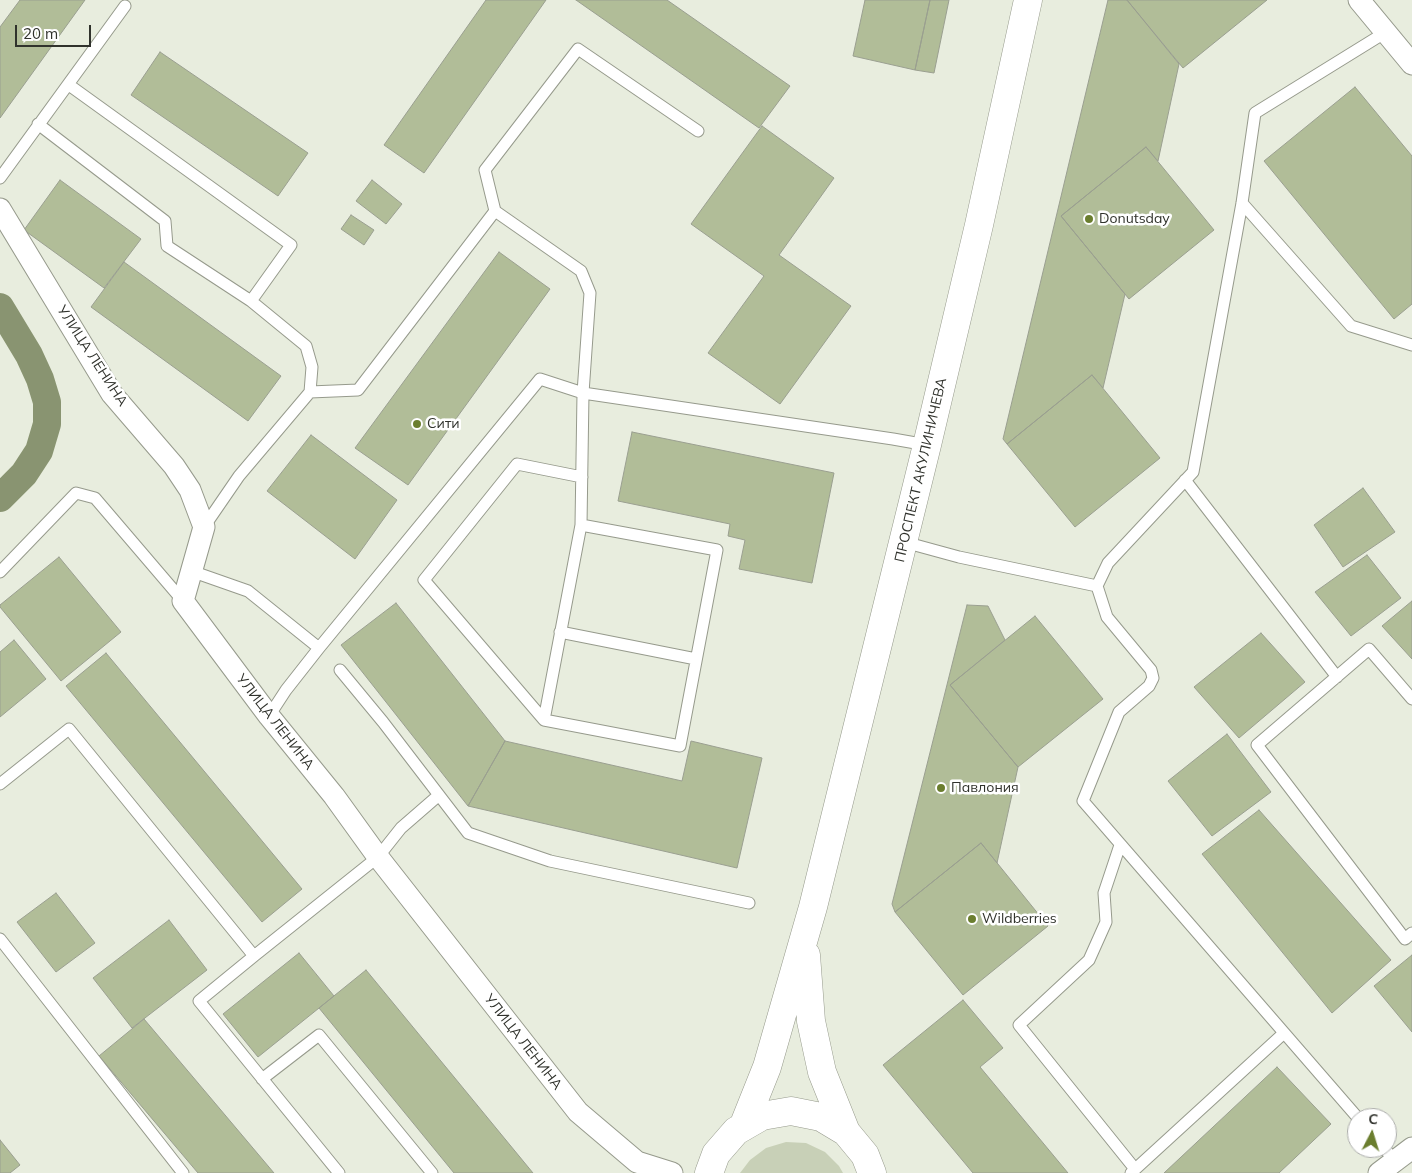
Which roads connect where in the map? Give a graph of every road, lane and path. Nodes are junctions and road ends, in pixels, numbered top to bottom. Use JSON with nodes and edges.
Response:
{"nodes":[{"id":1,"x":1028,"y":0,"type":"edge"},
{"id":2,"x":1359,"y":0,"type":"edge"},
{"id":3,"x":125,"y":6,"type":"dead end"},
{"id":4,"x":1386,"y":32,"type":"junction"},
{"id":5,"x":1412,"y":64,"type":"edge"},
{"id":6,"x":69,"y":85,"type":"junction"},
{"id":7,"x":38,"y":124,"type":"junction"},
{"id":8,"x":698,"y":131,"type":"dead end"},
{"id":9,"x":0,"y":178,"type":"edge"},
{"id":10,"x":1242,"y":203,"type":"junction"},
{"id":11,"x":0,"y":209,"type":"edge"},
{"id":12,"x":495,"y":211,"type":"junction"},
{"id":13,"x":251,"y":301,"type":"junction"},
{"id":14,"x":1412,"y":345,"type":"edge"},
{"id":15,"x":310,"y":392,"type":"junction"},
{"id":16,"x":583,"y":393,"type":"junction"},
{"id":17,"x":927,"y":446,"type":"junction"},
{"id":18,"x":582,"y":477,"type":"junction"},
{"id":19,"x":1185,"y":480,"type":"junction"},
{"id":20,"x":581,"y":525,"type":"junction"},
{"id":21,"x":204,"y":527,"type":"junction"},
{"id":22,"x":904,"y":542,"type":"junction"},
{"id":23,"x":190,"y":571,"type":"junction"},
{"id":24,"x":0,"y":572,"type":"edge"},
{"id":25,"x":1097,"y":586,"type":"junction"},
{"id":26,"x":183,"y":600,"type":"junction"},
{"id":27,"x":560,"y":632,"type":"junction"},
{"id":28,"x":319,"y":648,"type":"junction"},
{"id":29,"x":696,"y":659,"type":"junction"},
{"id":30,"x":340,"y":670,"type":"dead end"},
{"id":31,"x":1337,"y":677,"type":"junction"},
{"id":32,"x":1412,"y":699,"type":"edge"},
{"id":33,"x":269,"y":716,"type":"junction"},
{"id":34,"x":544,"y":720,"type":"junction"},
{"id":35,"x":0,"y":784,"type":"edge"},
{"id":36,"x":439,"y":795,"type":"junction"},
{"id":37,"x":1120,"y":844,"type":"junction"},
{"id":38,"x":378,"y":857,"type":"junction"},
{"id":39,"x":749,"y":903,"type":"dead end"},
{"id":40,"x":1412,"y":934,"type":"edge"},
{"id":41,"x":805,"y":939,"type":"junction"},
{"id":42,"x":0,"y":940,"type":"edge"},
{"id":43,"x":254,"y":956,"type":"junction"},
{"id":44,"x":1284,"y":1033,"type":"junction"},
{"id":45,"x":262,"y":1079,"type":"junction"},
{"id":46,"x":1349,"y":1108,"type":"edge"},
{"id":47,"x":743,"y":1127,"type":"junction"},
{"id":48,"x":846,"y":1132,"type":"junction"},
{"id":49,"x":1412,"y":1148,"type":"edge"},
{"id":50,"x":1386,"y":1161,"type":"edge"},
{"id":51,"x":1133,"y":1171,"type":"edge"},
{"id":52,"x":183,"y":1173,"type":"edge"},
{"id":53,"x":339,"y":1173,"type":"edge"},
{"id":54,"x":432,"y":1173,"type":"edge"},
{"id":55,"x":672,"y":1173,"type":"edge"},
{"id":56,"x":709,"y":1173,"type":"edge"},
{"id":57,"x":872,"y":1173,"type":"edge"}],
"edges":[{"from":1,"to":17,"type":"main road","name":"ПРОСПЕКТ АКУЛИНИЧЕВА"},
{"from":2,"to":4,"type":"street"},
{"from":3,"to":6,"type":"lane"},
{"from":4,"to":5,"type":"street"},
{"from":4,"to":10,"type":"lane"},
{"from":6,"to":7,"type":"lane"},
{"from":6,"to":13,"type":"lane"},
{"from":7,"to":9,"type":"lane"},
{"from":7,"to":13,"type":"lane"},
{"from":8,"to":12,"type":"lane"},
{"from":10,"to":14,"type":"lane"},
{"from":10,"to":19,"type":"lane"},
{"from":11,"to":21,"type":"street","name":"УЛИЦА ЛЕНИНА"},
{"from":12,"to":15,"type":"lane"},
{"from":12,"to":16,"type":"lane"},
{"from":13,"to":15,"type":"lane"},
{"from":15,"to":21,"type":"lane"},
{"from":16,"to":17,"type":"lane"},
{"from":16,"to":18,"type":"lane"},
{"from":16,"to":28,"type":"lane"},
{"from":17,"to":22,"type":"main road","name":"ПРОСПЕКТ АКУЛИНИЧЕВА"},
{"from":18,"to":20,"type":"lane"},
{"from":18,"to":34,"type":"lane"},
{"from":19,"to":25,"type":"lane"},
{"from":19,"to":31,"type":"lane"},
{"from":20,"to":27,"type":"lane"},
{"from":20,"to":29,"type":"lane"},
{"from":21,"to":23,"type":"street"},
{"from":22,"to":25,"type":"lane"},
{"from":22,"to":41,"type":"main road","name":"ПРОСПЕКТ АКУЛИНИЧЕВА"},
{"from":23,"to":26,"type":"street"},
{"from":23,"to":28,"type":"lane"},
{"from":24,"to":26,"type":"lane"},
{"from":25,"to":37,"type":"lane"},
{"from":26,"to":33,"type":"street","name":"УЛИЦА ЛЕНИНА"},
{"from":27,"to":29,"type":"lane"},
{"from":27,"to":34,"type":"lane"},
{"from":28,"to":33,"type":"lane"},
{"from":29,"to":34,"type":"lane"},
{"from":30,"to":36,"type":"lane"},
{"from":31,"to":32,"type":"lane"},
{"from":31,"to":40,"type":"lane"},
{"from":33,"to":38,"type":"street","name":"УЛИЦА ЛЕНИНА"},
{"from":35,"to":43,"type":"lane"},
{"from":36,"to":38,"type":"lane"},
{"from":36,"to":39,"type":"lane"},
{"from":37,"to":44,"type":"lane"},
{"from":37,"to":51,"type":"lane"},
{"from":38,"to":43,"type":"lane"},
{"from":38,"to":55,"type":"street","name":"УЛИЦА ЛЕНИНА"},
{"from":41,"to":47,"type":"main road","name":"ПРОСПЕКТ АКУЛИНИЧЕВА"},
{"from":41,"to":48,"type":"main road"},
{"from":42,"to":52,"type":"lane"},
{"from":43,"to":45,"type":"lane"},
{"from":44,"to":46,"type":"lane"},
{"from":44,"to":51,"type":"lane"},
{"from":45,"to":53,"type":"lane"},
{"from":45,"to":54,"type":"lane"},
{"from":47,"to":48,"type":"main road"},
{"from":47,"to":56,"type":"main road"},
{"from":48,"to":57,"type":"main road"},
{"from":49,"to":50,"type":"street"}]}
